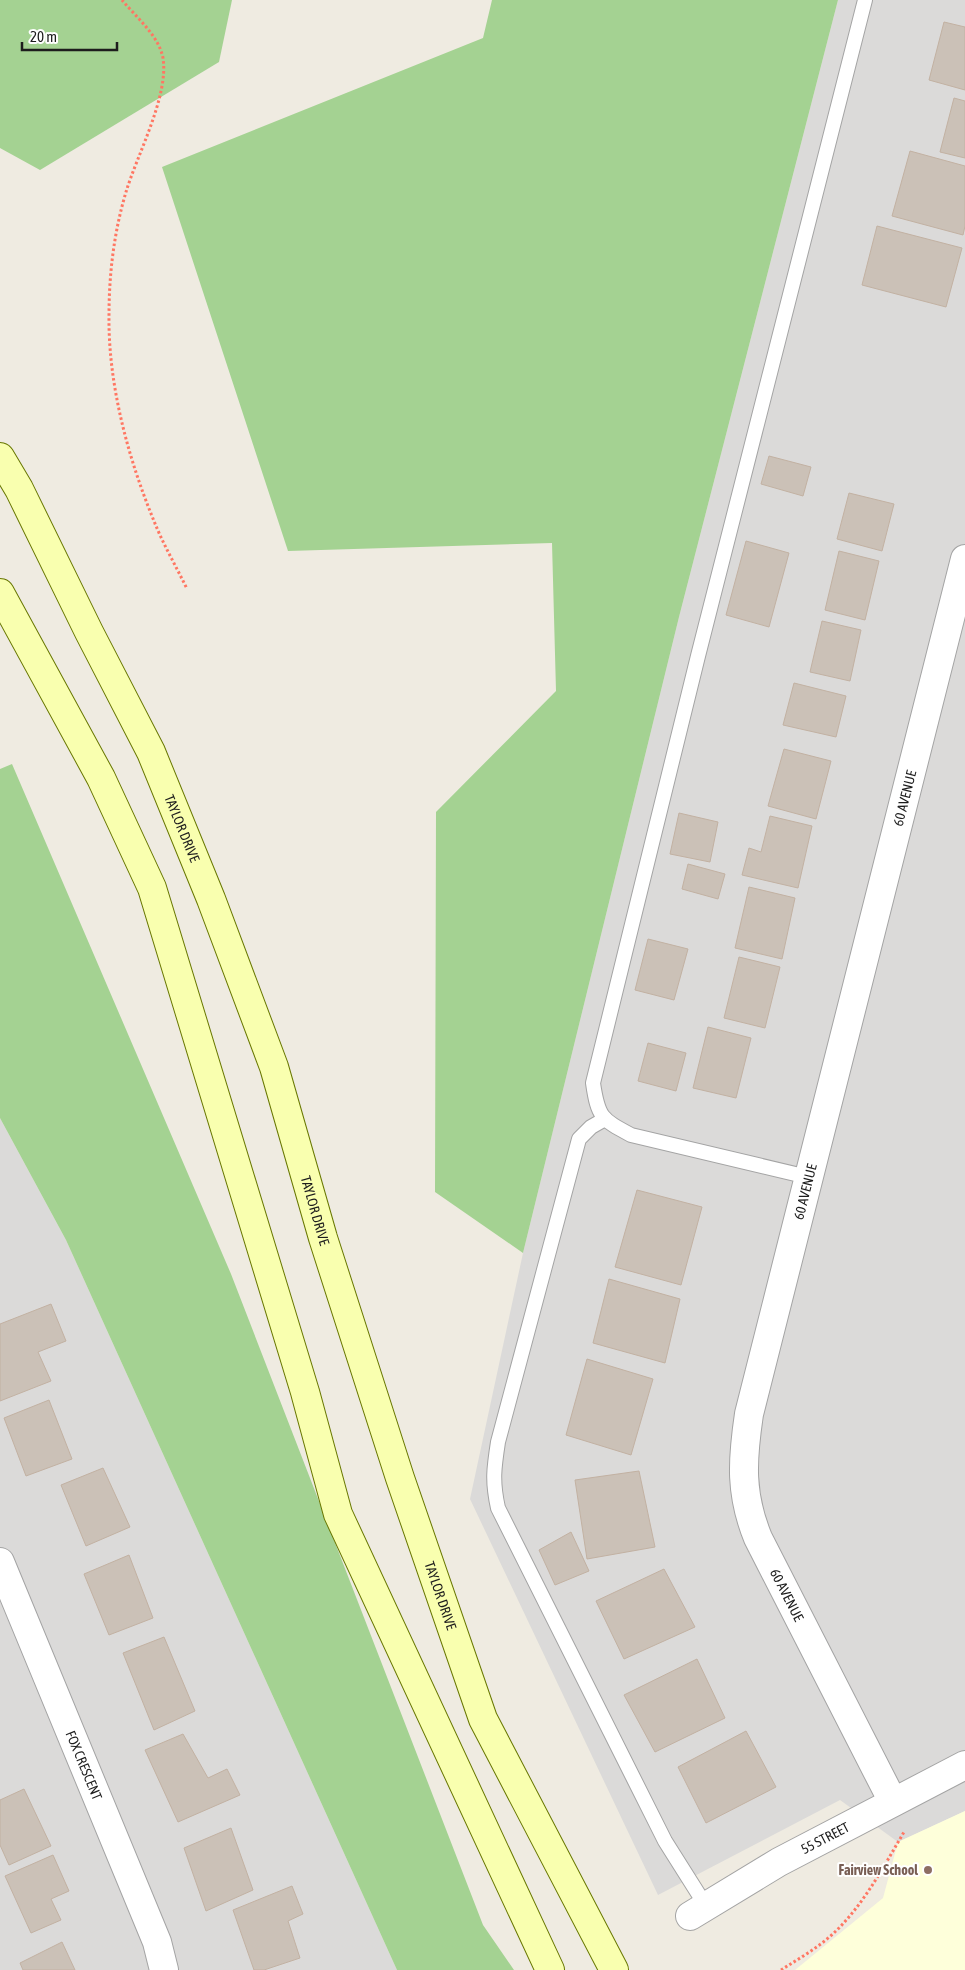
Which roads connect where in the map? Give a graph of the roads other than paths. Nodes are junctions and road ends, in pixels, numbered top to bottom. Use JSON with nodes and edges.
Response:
{"nodes":[{"id":1,"x":865,"y":0,"type":"edge"},
{"id":2,"x":0,"y":457,"type":"edge"},
{"id":3,"x":965,"y":559,"type":"edge"},
{"id":4,"x":0,"y":593,"type":"edge"},
{"id":5,"x":605,"y":1119,"type":"junction"},
{"id":6,"x":808,"y":1177,"type":"junction"},
{"id":7,"x":0,"y":1562,"type":"edge"},
{"id":8,"x":965,"y":1765,"type":"edge"},
{"id":9,"x":892,"y":1802,"type":"junction"},
{"id":10,"x":698,"y":1911,"type":"joint"},
{"id":11,"x":164,"y":1970,"type":"edge"},
{"id":12,"x":550,"y":1970,"type":"edge"},
{"id":13,"x":614,"y":1970,"type":"edge"}],
"edges":[{"from":1,"to":5,"type":"lane"},
{"from":2,"to":13,"type":"main road","name":"TAYLOR DRIVE"},
{"from":3,"to":6,"type":"street","name":"60 AVENUE"},
{"from":4,"to":12,"type":"main road"},
{"from":5,"to":6,"type":"lane"},
{"from":5,"to":10,"type":"lane"},
{"from":6,"to":9,"type":"street","name":"60 AVENUE"},
{"from":7,"to":11,"type":"street","name":"FOX CRESCENT"},
{"from":8,"to":9,"type":"street","name":"55 STREET"},
{"from":9,"to":10,"type":"street","name":"55 STREET"}]}
